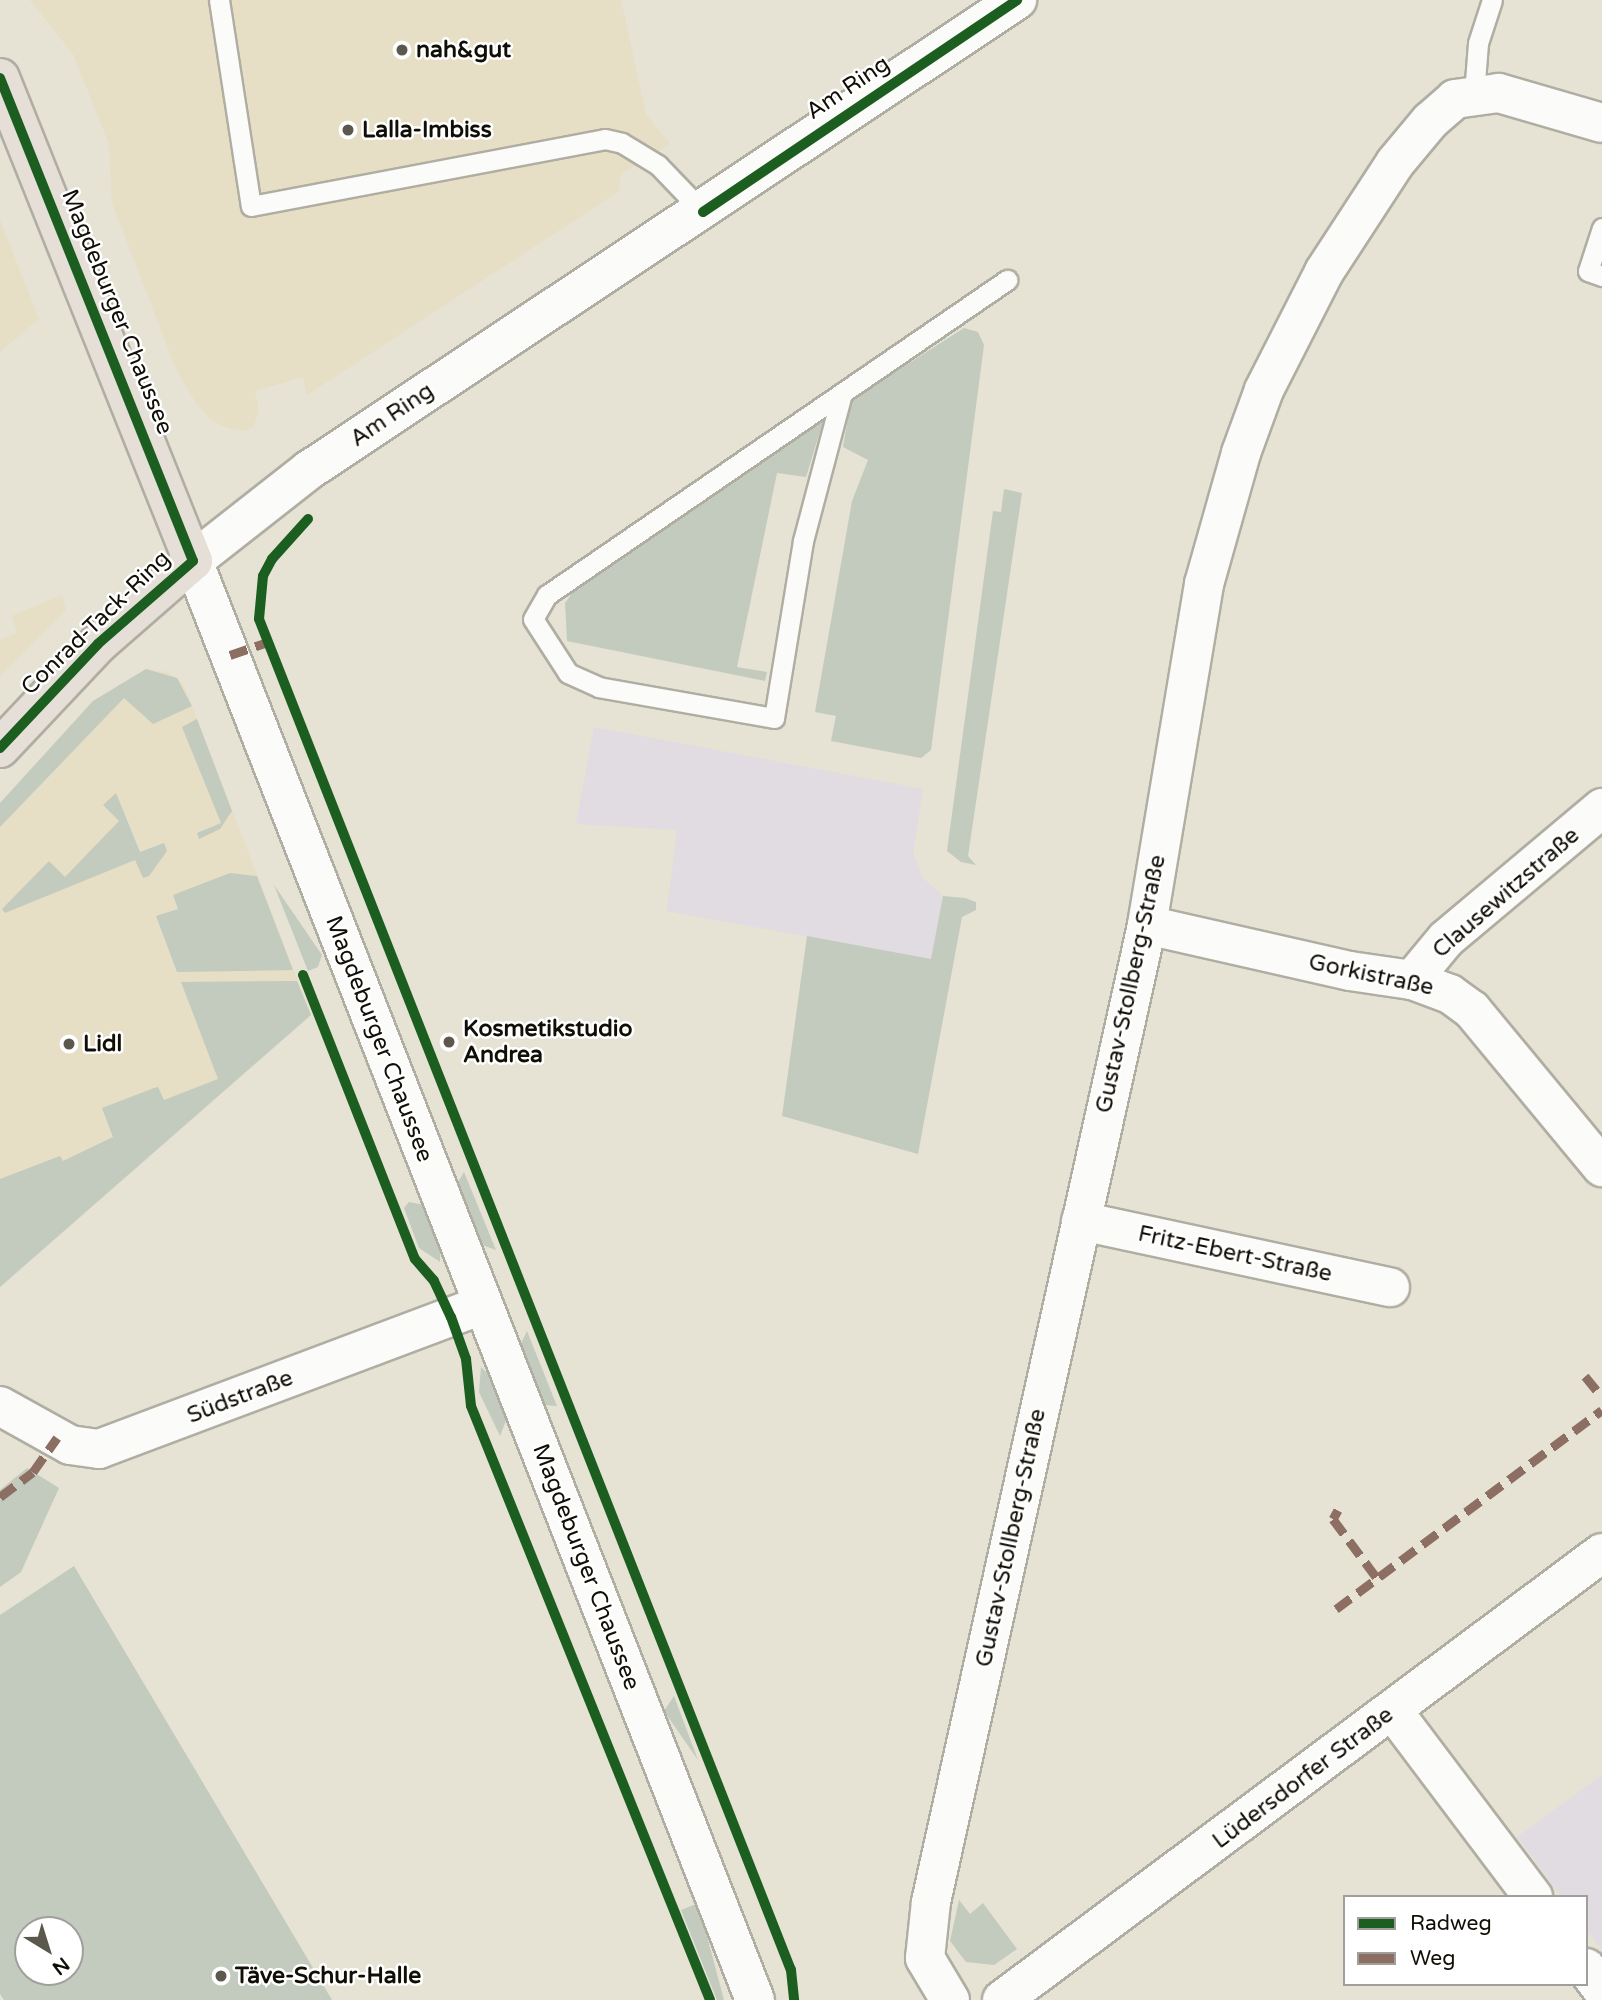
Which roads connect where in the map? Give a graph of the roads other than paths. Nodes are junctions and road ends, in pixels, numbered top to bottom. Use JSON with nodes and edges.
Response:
{"nodes":[{"id":1,"x":219,"y":0,"type":"edge"},
{"id":2,"x":1017,"y":0,"type":"edge"},
{"id":3,"x":1492,"y":0,"type":"edge"},
{"id":4,"x":0,"y":78,"type":"edge"},
{"id":5,"x":1474,"y":94,"type":"junction"},
{"id":6,"x":1602,"y":122,"type":"edge"},
{"id":7,"x":704,"y":212,"type":"junction"},
{"id":8,"x":1602,"y":228,"type":"edge"},
{"id":9,"x":1602,"y":276,"type":"edge"},
{"id":10,"x":1007,"y":280,"type":"dead end"},
{"id":11,"x":841,"y":397,"type":"junction"},
{"id":12,"x":193,"y":561,"type":"junction"},
{"id":13,"x":0,"y":748,"type":"edge"},
{"id":14,"x":1602,"y":808,"type":"edge"},
{"id":15,"x":1147,"y":925,"type":"junction"},
{"id":16,"x":1412,"y":980,"type":"junction"},
{"id":17,"x":1602,"y":1167,"type":"edge"},
{"id":18,"x":1081,"y":1221,"type":"junction"},
{"id":19,"x":1390,"y":1287,"type":"dead end"},
{"id":20,"x":484,"y":1305,"type":"junction"},
{"id":21,"x":0,"y":1406,"type":"edge"},
{"id":22,"x":1602,"y":1553,"type":"edge"},
{"id":23,"x":1393,"y":1711,"type":"junction"},
{"id":24,"x":1531,"y":1895,"type":"edge"},
{"id":25,"x":1588,"y":1971,"type":"edge"},
{"id":26,"x":1602,"y":1989,"type":"edge"},
{"id":27,"x":755,"y":2000,"type":"edge"},
{"id":28,"x":950,"y":2000,"type":"edge"},
{"id":29,"x":1002,"y":2000,"type":"edge"}],
"edges":[{"from":1,"to":7,"type":"lane"},
{"from":2,"to":7,"type":"street","name":"Am Ring"},
{"from":3,"to":5,"type":"lane"},
{"from":4,"to":12,"type":"main road","name":"Magdeburger Chaussee"},
{"from":5,"to":6,"type":"street","name":"Gustav-Stollberg-Straße"},
{"from":5,"to":15,"type":"street","name":"Gustav-Stollberg-Straße"},
{"from":7,"to":12,"type":"street","name":"Am Ring"},
{"from":8,"to":9,"type":"lane"},
{"from":10,"to":11,"type":"lane"},
{"from":11,"to":11,"type":"lane"},
{"from":12,"to":13,"type":"main road","name":"Conrad-Tack-Ring"},
{"from":12,"to":20,"type":"street","name":"Magdeburger Chaussee"},
{"from":14,"to":16,"type":"street","name":"Clausewitzstraße"},
{"from":15,"to":16,"type":"street","name":"Gorkistraße"},
{"from":15,"to":18,"type":"street","name":"Gustav-Stollberg-Straße"},
{"from":16,"to":17,"type":"street","name":"Gorkistraße"},
{"from":18,"to":19,"type":"street","name":"Fritz-Ebert-Straße"},
{"from":18,"to":28,"type":"street","name":"Gustav-Stollberg-Straße"},
{"from":20,"to":21,"type":"street","name":"Südstraße"},
{"from":20,"to":27,"type":"street","name":"Magdeburger Chaussee"},
{"from":22,"to":23,"type":"street","name":"Lüdersdorfer Straße"},
{"from":23,"to":24,"type":"street"},
{"from":23,"to":29,"type":"street","name":"Lüdersdorfer Straße"},
{"from":25,"to":26,"type":"street"}]}
